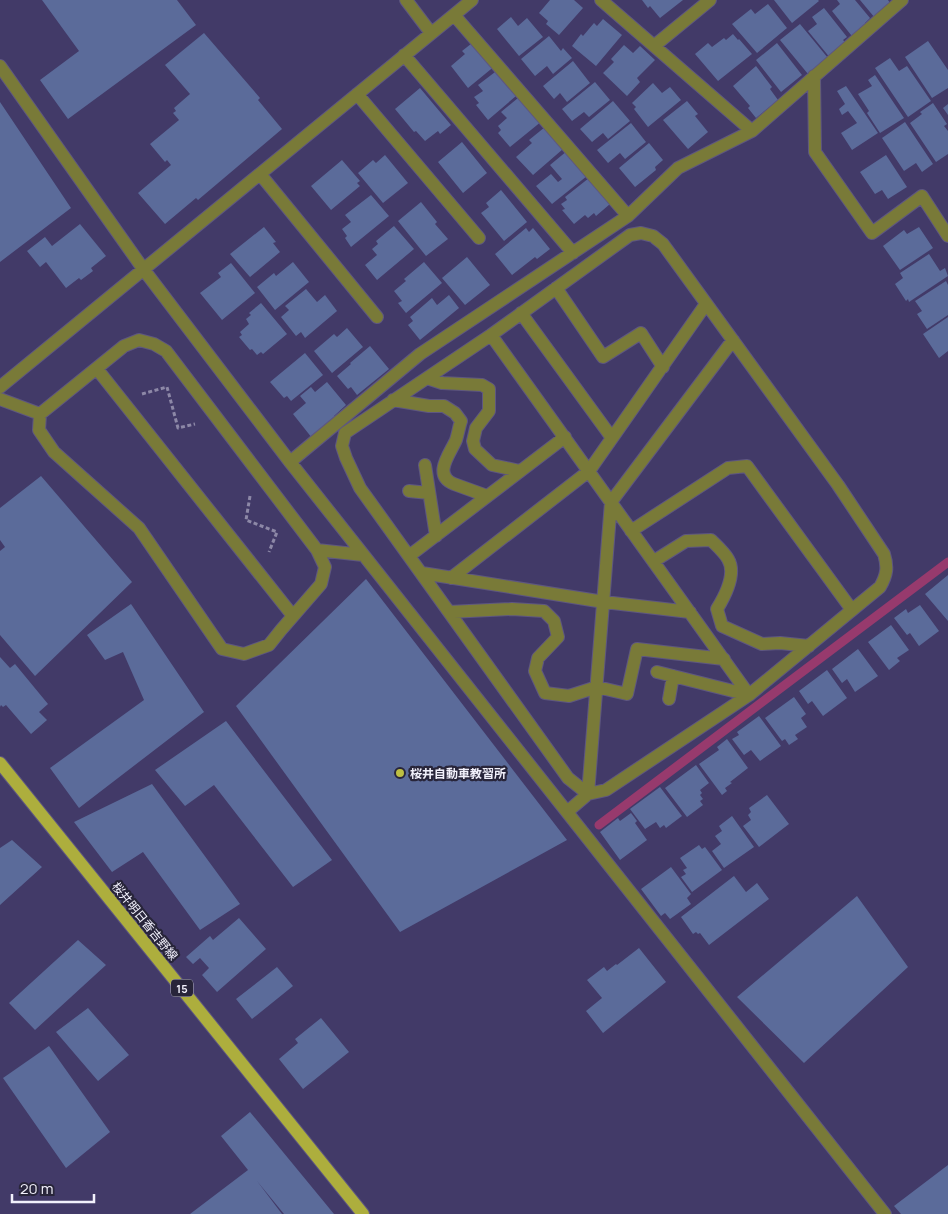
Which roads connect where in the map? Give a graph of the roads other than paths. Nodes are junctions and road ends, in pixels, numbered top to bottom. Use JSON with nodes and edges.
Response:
{"nodes":[{"id":1,"x":406,"y":0,"type":"edge"},
{"id":2,"x":472,"y":0,"type":"edge"},
{"id":3,"x":601,"y":0,"type":"edge"},
{"id":4,"x":710,"y":0,"type":"edge"},
{"id":5,"x":902,"y":0,"type":"edge"},
{"id":6,"x":454,"y":15,"type":"junction"},
{"id":7,"x":431,"y":33,"type":"junction"},
{"id":8,"x":654,"y":46,"type":"junction"},
{"id":9,"x":404,"y":55,"type":"junction"},
{"id":10,"x":0,"y":66,"type":"edge"},
{"id":11,"x":814,"y":76,"type":"junction"},
{"id":12,"x":358,"y":94,"type":"junction"},
{"id":13,"x":752,"y":131,"type":"junction"},
{"id":14,"x":260,"y":174,"type":"junction"},
{"id":15,"x":628,"y":216,"type":"junction"},
{"id":16,"x":948,"y":236,"type":"edge"},
{"id":17,"x":479,"y":238,"type":"dead end"},
{"id":18,"x":572,"y":253,"type":"junction"},
{"id":19,"x":144,"y":270,"type":"junction"},
{"id":20,"x":556,"y":288,"type":"junction"},
{"id":21,"x":706,"y":304,"type":"junction"},
{"id":22,"x":521,"y":313,"type":"junction"},
{"id":23,"x":377,"y":317,"type":"dead end"},
{"id":24,"x":491,"y":335,"type":"junction"},
{"id":25,"x":733,"y":340,"type":"junction"},
{"id":26,"x":663,"y":367,"type":"junction"},
{"id":27,"x":97,"y":369,"type":"junction"},
{"id":28,"x":427,"y":378,"type":"junction"},
{"id":29,"x":0,"y":387,"type":"edge"},
{"id":30,"x":0,"y":399,"type":"edge"},
{"id":31,"x":393,"y":400,"type":"junction"},
{"id":32,"x":40,"y":414,"type":"junction"},
{"id":33,"x":565,"y":437,"type":"junction"},
{"id":34,"x":612,"y":438,"type":"junction"},
{"id":35,"x":290,"y":462,"type":"junction"},
{"id":36,"x":425,"y":465,"type":"dead end"},
{"id":37,"x":520,"y":471,"type":"junction"},
{"id":38,"x":589,"y":471,"type":"junction"},
{"id":39,"x":410,"y":491,"type":"dead end"},
{"id":40,"x":429,"y":493,"type":"junction"},
{"id":41,"x":487,"y":496,"type":"junction"},
{"id":42,"x":611,"y":502,"type":"junction"},
{"id":43,"x":632,"y":531,"type":"junction"},
{"id":44,"x":436,"y":536,"type":"junction"},
{"id":45,"x":317,"y":550,"type":"junction"},
{"id":46,"x":363,"y":554,"type":"junction"},
{"id":47,"x":409,"y":556,"type":"junction"},
{"id":48,"x":654,"y":562,"type":"junction"},
{"id":49,"x":422,"y":573,"type":"junction"},
{"id":50,"x":452,"y":578,"type":"junction"},
{"id":51,"x":604,"y":602,"type":"junction"},
{"id":52,"x":852,"y":610,"type":"junction"},
{"id":53,"x":449,"y":612,"type":"junction"},
{"id":54,"x":690,"y":612,"type":"junction"},
{"id":55,"x":293,"y":616,"type":"junction"},
{"id":56,"x":809,"y":646,"type":"junction"},
{"id":57,"x":724,"y":659,"type":"junction"},
{"id":58,"x":656,"y":672,"type":"dead end"},
{"id":59,"x":673,"y":676,"type":"junction"},
{"id":60,"x":597,"y":687,"type":"junction"},
{"id":61,"x":749,"y":695,"type":"junction"},
{"id":62,"x":669,"y":699,"type":"dead end"},
{"id":63,"x":0,"y":762,"type":"edge"},
{"id":64,"x":588,"y":794,"type":"junction"},
{"id":65,"x":567,"y":812,"type":"junction"},
{"id":66,"x":363,"y":1214,"type":"edge"},
{"id":67,"x":885,"y":1214,"type":"edge"}],
"edges":[{"from":1,"to":7,"type":"street"},
{"from":2,"to":6,"type":"street"},
{"from":3,"to":8,"type":"street"},
{"from":4,"to":8,"type":"street"},
{"from":5,"to":11,"type":"street"},
{"from":6,"to":7,"type":"street"},
{"from":6,"to":15,"type":"street"},
{"from":7,"to":9,"type":"street"},
{"from":8,"to":13,"type":"street"},
{"from":9,"to":12,"type":"street"},
{"from":9,"to":18,"type":"street"},
{"from":10,"to":19,"type":"street"},
{"from":11,"to":13,"type":"street"},
{"from":11,"to":16,"type":"street"},
{"from":12,"to":14,"type":"street"},
{"from":12,"to":17,"type":"street"},
{"from":13,"to":15,"type":"street"},
{"from":14,"to":19,"type":"street"},
{"from":14,"to":23,"type":"street"},
{"from":15,"to":18,"type":"street"},
{"from":18,"to":35,"type":"street"},
{"from":19,"to":29,"type":"street"},
{"from":19,"to":35,"type":"street"},
{"from":20,"to":21,"type":"street"},
{"from":20,"to":22,"type":"street"},
{"from":20,"to":26,"type":"street"},
{"from":21,"to":25,"type":"street"},
{"from":21,"to":26,"type":"street"},
{"from":22,"to":24,"type":"street"},
{"from":22,"to":34,"type":"street"},
{"from":24,"to":28,"type":"street"},
{"from":24,"to":33,"type":"street"},
{"from":25,"to":42,"type":"street"},
{"from":25,"to":52,"type":"street"},
{"from":26,"to":34,"type":"street"},
{"from":27,"to":32,"type":"street"},
{"from":27,"to":45,"type":"street"},
{"from":27,"to":55,"type":"street"},
{"from":28,"to":31,"type":"street"},
{"from":28,"to":37,"type":"street"},
{"from":30,"to":32,"type":"street"},
{"from":31,"to":41,"type":"street"},
{"from":31,"to":47,"type":"street"},
{"from":32,"to":55,"type":"street"},
{"from":33,"to":37,"type":"street"},
{"from":33,"to":38,"type":"street"},
{"from":34,"to":38,"type":"street"},
{"from":35,"to":46,"type":"street"},
{"from":36,"to":40,"type":"street"},
{"from":37,"to":41,"type":"street"},
{"from":38,"to":42,"type":"street"},
{"from":38,"to":50,"type":"street"},
{"from":39,"to":40,"type":"street"},
{"from":40,"to":44,"type":"street"},
{"from":41,"to":44,"type":"street"},
{"from":42,"to":43,"type":"street"},
{"from":42,"to":51,"type":"street"},
{"from":43,"to":48,"type":"street"},
{"from":43,"to":52,"type":"street"},
{"from":44,"to":47,"type":"street"},
{"from":45,"to":46,"type":"street"},
{"from":45,"to":55,"type":"street"},
{"from":46,"to":65,"type":"street"},
{"from":47,"to":49,"type":"street"},
{"from":48,"to":54,"type":"street"},
{"from":48,"to":56,"type":"street"},
{"from":49,"to":50,"type":"street"},
{"from":49,"to":53,"type":"street"},
{"from":50,"to":51,"type":"street"},
{"from":51,"to":54,"type":"street"},
{"from":51,"to":60,"type":"street"},
{"from":52,"to":56,"type":"street"},
{"from":53,"to":60,"type":"street"},
{"from":53,"to":64,"type":"street"},
{"from":54,"to":57,"type":"street"},
{"from":56,"to":61,"type":"street"},
{"from":57,"to":60,"type":"street"},
{"from":57,"to":61,"type":"street"},
{"from":58,"to":59,"type":"street"},
{"from":59,"to":61,"type":"street"},
{"from":59,"to":62,"type":"street"},
{"from":60,"to":64,"type":"street"},
{"from":61,"to":64,"type":"street"},
{"from":63,"to":66,"type":"main road","name":"桜井明日香吉野線","number":"15"},
{"from":64,"to":65,"type":"street"},
{"from":65,"to":67,"type":"street"}]}
